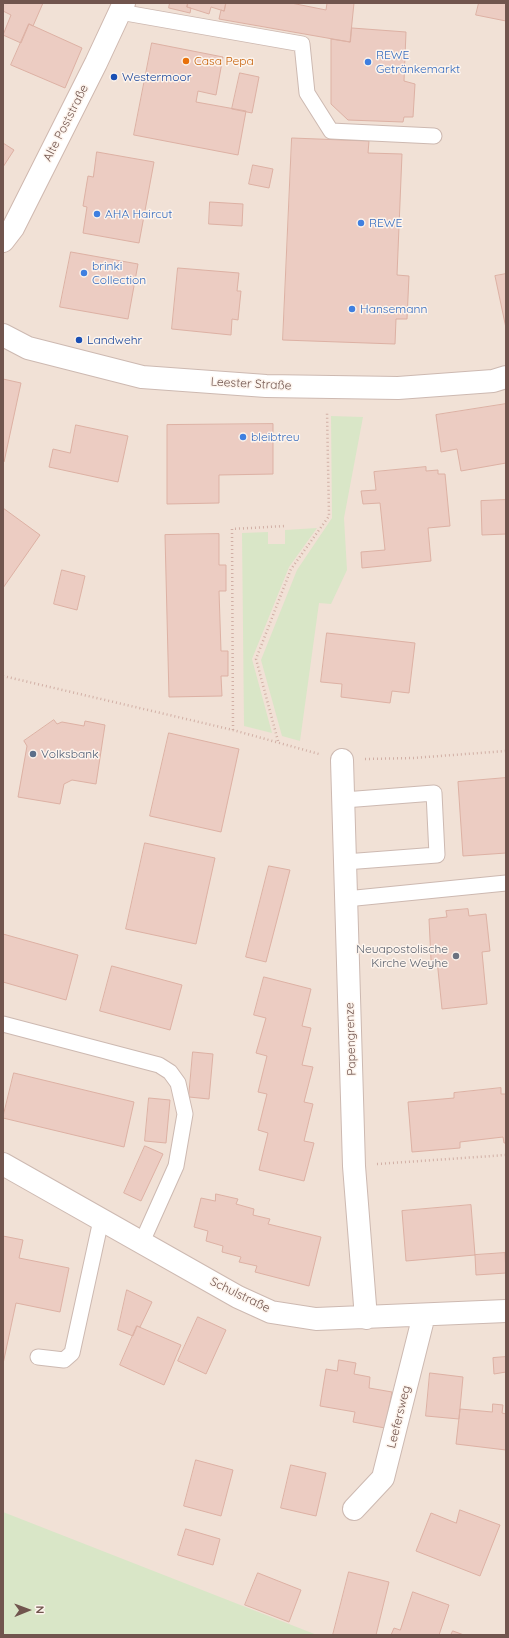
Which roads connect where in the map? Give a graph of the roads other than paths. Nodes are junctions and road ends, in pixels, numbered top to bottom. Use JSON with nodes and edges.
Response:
{"nodes":[{"id":1,"x":122,"y":7,"type":"edge"},
{"id":2,"x":434,"y":136,"type":"dead end"},
{"id":3,"x":3,"y":240,"type":"edge"},
{"id":4,"x":3,"y":335,"type":"edge"},
{"id":5,"x":506,"y":377,"type":"edge"},
{"id":6,"x":342,"y":760,"type":"road end"},
{"id":7,"x":344,"y":800,"type":"junction"},
{"id":8,"x":345,"y":862,"type":"junction"},
{"id":9,"x":506,"y":883,"type":"edge"},
{"id":10,"x":346,"y":899,"type":"junction"},
{"id":11,"x":3,"y":1024,"type":"edge"},
{"id":12,"x":3,"y":1164,"type":"edge"},
{"id":13,"x":101,"y":1220,"type":"junction"},
{"id":14,"x":142,"y":1242,"type":"junction"},
{"id":15,"x":506,"y":1311,"type":"edge"},
{"id":16,"x":424,"y":1315,"type":"junction"},
{"id":17,"x":366,"y":1318,"type":"junction"},
{"id":18,"x":38,"y":1357,"type":"dead end"},
{"id":19,"x":354,"y":1509,"type":"dead end"}],
"edges":[{"from":1,"to":2,"type":"lane"},
{"from":1,"to":3,"type":"street","name":"Alte Poststraße"},
{"from":4,"to":5,"type":"street","name":"Leester Straße"},
{"from":6,"to":7,"type":"street","name":"Papengrenze"},
{"from":7,"to":8,"type":"street","name":"Papengrenze"},
{"from":7,"to":8,"type":"lane"},
{"from":8,"to":10,"type":"street","name":"Papengrenze"},
{"from":9,"to":10,"type":"lane"},
{"from":10,"to":17,"type":"street","name":"Papengrenze"},
{"from":11,"to":14,"type":"lane"},
{"from":12,"to":13,"type":"street","name":"Schulstraße"},
{"from":13,"to":14,"type":"street","name":"Schulstraße"},
{"from":13,"to":18,"type":"lane"},
{"from":14,"to":17,"type":"street","name":"Schulstraße"},
{"from":15,"to":16,"type":"street","name":"Schulstraße"},
{"from":16,"to":17,"type":"street","name":"Schulstraße"},
{"from":16,"to":19,"type":"street","name":"Leefersweg"}]}
